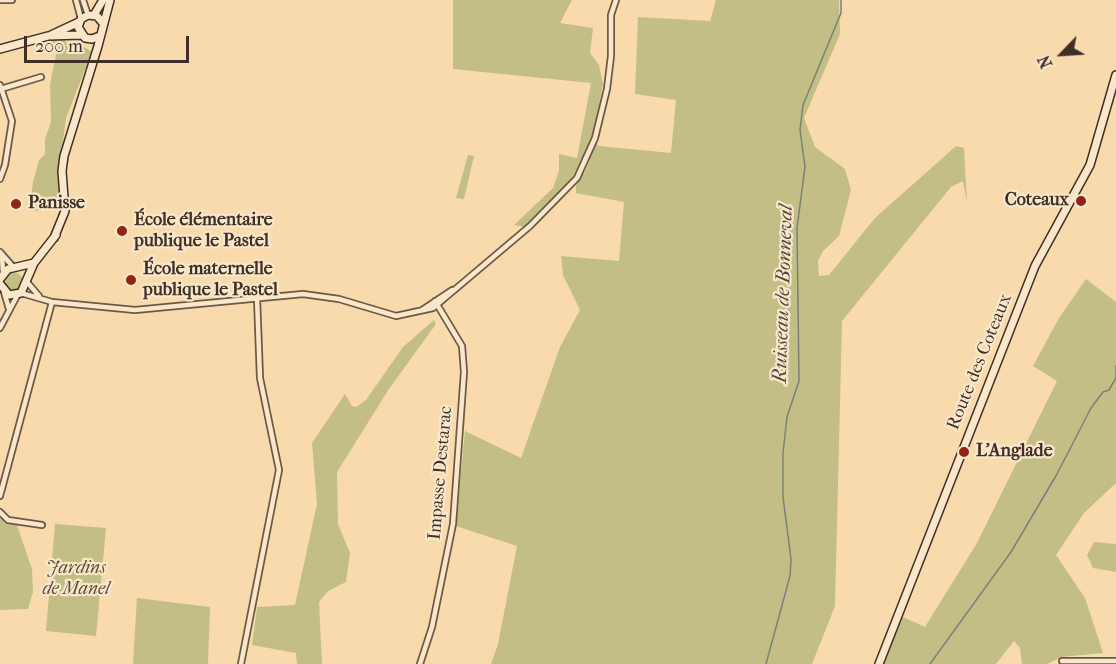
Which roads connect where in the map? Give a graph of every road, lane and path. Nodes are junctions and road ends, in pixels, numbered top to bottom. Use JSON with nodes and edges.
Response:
{"nodes":[{"id":1,"x":0,"y":0,"type":"edge"},
{"id":2,"x":12,"y":0,"type":"edge"},
{"id":3,"x":76,"y":0,"type":"edge"},
{"id":4,"x":83,"y":0,"type":"edge"},
{"id":5,"x":103,"y":0,"type":"edge"},
{"id":6,"x":110,"y":0,"type":"edge"},
{"id":7,"x":616,"y":0,"type":"edge"},
{"id":8,"x":86,"y":18,"type":"junction"},
{"id":9,"x":102,"y":22,"type":"junction"},
{"id":10,"x":81,"y":35,"type":"junction"},
{"id":11,"x":48,"y":36,"type":"junction"},
{"id":12,"x":100,"y":36,"type":"junction"},
{"id":13,"x":89,"y":39,"type":"junction"},
{"id":14,"x":0,"y":49,"type":"edge"},
{"id":15,"x":96,"y":53,"type":"junction"},
{"id":16,"x":1116,"y":75,"type":"edge"},
{"id":17,"x":41,"y":77,"type":"dead end"},
{"id":18,"x":1,"y":87,"type":"edge"},
{"id":19,"x":0,"y":179,"type":"edge"},
{"id":20,"x":1,"y":253,"type":"edge"},
{"id":21,"x":34,"y":263,"type":"junction"},
{"id":22,"x":15,"y":269,"type":"junction"},
{"id":23,"x":1,"y":277,"type":"edge"},
{"id":24,"x":26,"y":280,"type":"junction"},
{"id":25,"x":2,"y":288,"type":"edge"},
{"id":26,"x":19,"y":294,"type":"junction"},
{"id":27,"x":42,"y":297,"type":"junction"},
{"id":28,"x":257,"y":298,"type":"junction"},
{"id":29,"x":437,"y":302,"type":"junction"},
{"id":30,"x":52,"y":303,"type":"junction"},
{"id":31,"x":433,"y":308,"type":"junction"},
{"id":32,"x":9,"y":309,"type":"junction"},
{"id":33,"x":417,"y":313,"type":"junction"},
{"id":34,"x":447,"y":321,"type":"junction"},
{"id":35,"x":0,"y":328,"type":"edge"},
{"id":36,"x":0,"y":496,"type":"edge"},
{"id":37,"x":0,"y":512,"type":"edge"},
{"id":38,"x":42,"y":525,"type":"dead end"},
{"id":39,"x":1062,"y":661,"type":"dead end"},
{"id":40,"x":1116,"y":661,"type":"edge"},
{"id":41,"x":241,"y":664,"type":"edge"},
{"id":42,"x":420,"y":664,"type":"edge"},
{"id":43,"x":879,"y":664,"type":"edge"}],
"edges":[{"from":1,"to":2,"type":"street"},
{"from":3,"to":8,"type":"street"},
{"from":4,"to":8,"type":"street"},
{"from":5,"to":8,"type":"street"},
{"from":6,"to":9,"type":"street"},
{"from":7,"to":29,"type":"street"},
{"from":8,"to":9,"type":"street"},
{"from":8,"to":10,"type":"street"},
{"from":8,"to":11,"type":"street"},
{"from":9,"to":12,"type":"street"},
{"from":10,"to":11,"type":"street"},
{"from":10,"to":13,"type":"street"},
{"from":11,"to":14,"type":"street"},
{"from":12,"to":13,"type":"street"},
{"from":12,"to":15,"type":"street"},
{"from":13,"to":15,"type":"street"},
{"from":15,"to":21,"type":"street"},
{"from":16,"to":43,"type":"street","name":"Route des Coteaux"},
{"from":17,"to":18,"type":"street"},
{"from":18,"to":19,"type":"street"},
{"from":20,"to":22,"type":"street"},
{"from":20,"to":23,"type":"street"},
{"from":21,"to":22,"type":"street"},
{"from":21,"to":24,"type":"street"},
{"from":22,"to":23,"type":"street"},
{"from":22,"to":24,"type":"street"},
{"from":24,"to":26,"type":"street"},
{"from":24,"to":27,"type":"street"},
{"from":25,"to":26,"type":"street"},
{"from":25,"to":32,"type":"street"},
{"from":26,"to":27,"type":"street"},
{"from":26,"to":32,"type":"street"},
{"from":27,"to":30,"type":"street"},
{"from":28,"to":30,"type":"street"},
{"from":28,"to":33,"type":"street"},
{"from":28,"to":41,"type":"street"},
{"from":29,"to":31,"type":"street"},
{"from":29,"to":33,"type":"street"},
{"from":29,"to":34,"type":"street","name":"Impasse Destarac"},
{"from":30,"to":36,"type":"street"},
{"from":31,"to":33,"type":"street"},
{"from":31,"to":34,"type":"street","name":"Impasse Destarac"},
{"from":32,"to":35,"type":"street"},
{"from":34,"to":42,"type":"street","name":"Impasse Destarac"},
{"from":37,"to":38,"type":"street"},
{"from":39,"to":40,"type":"street"}]}
